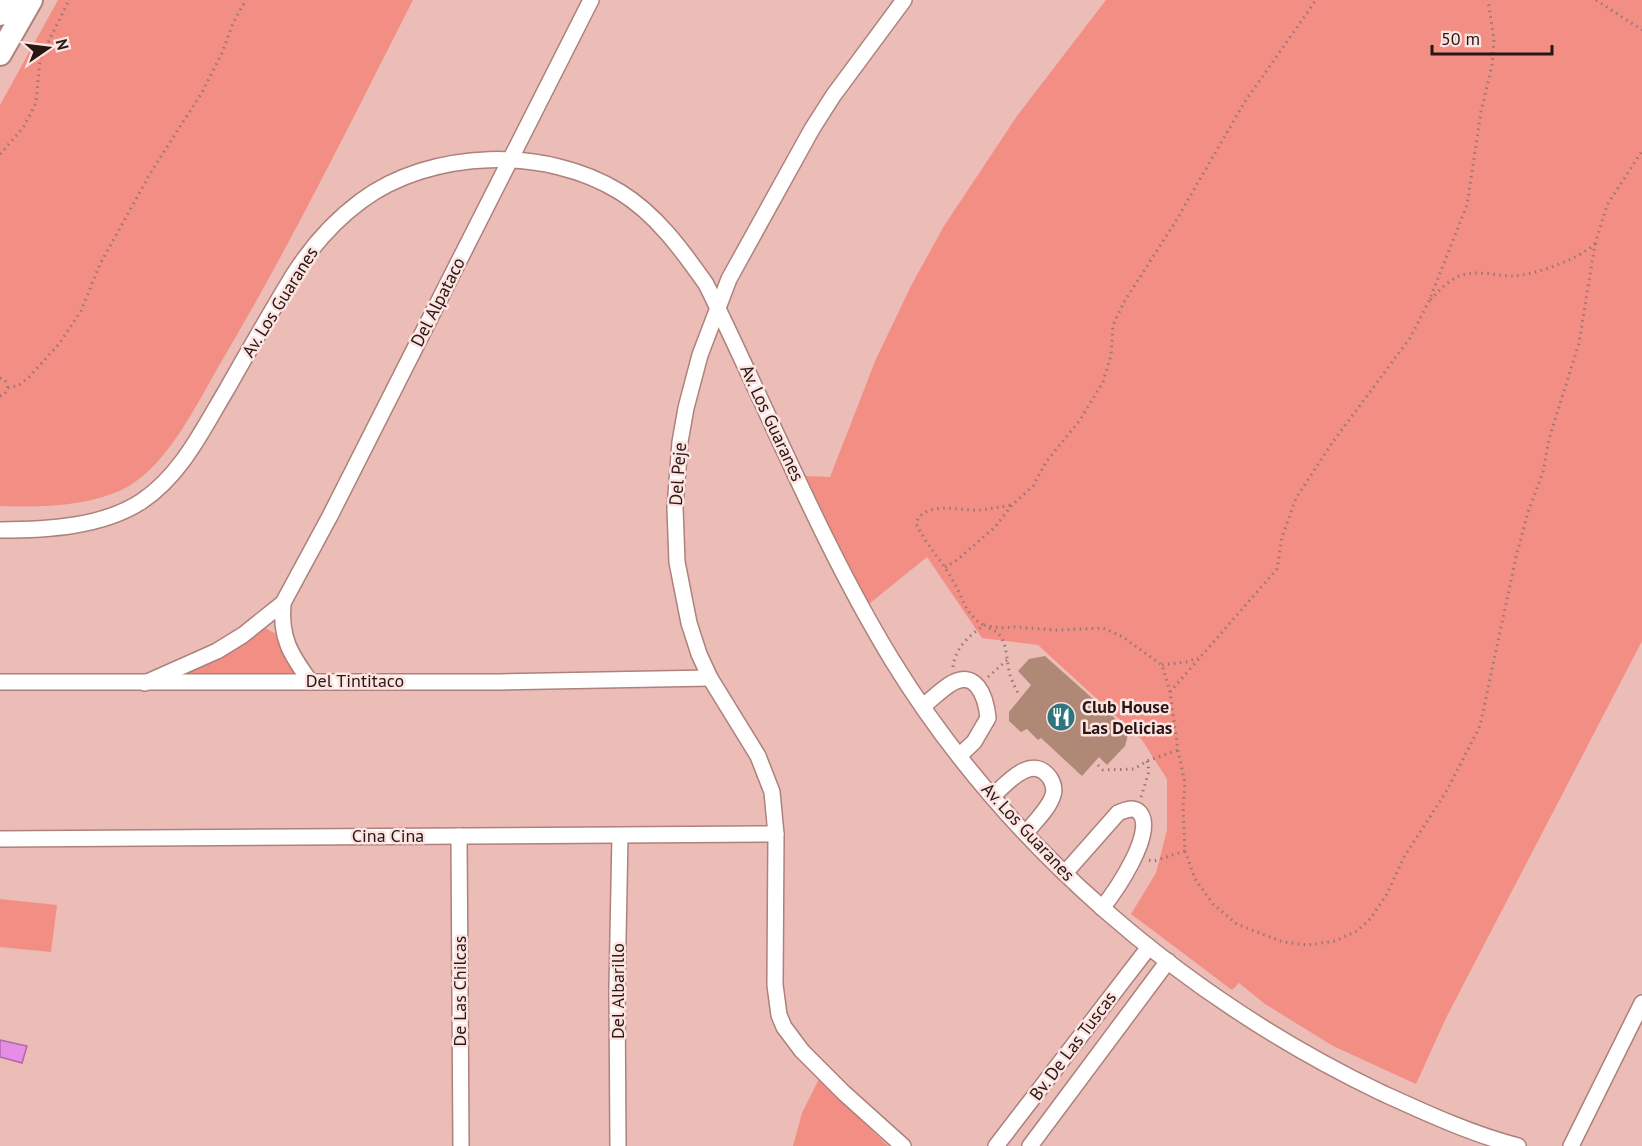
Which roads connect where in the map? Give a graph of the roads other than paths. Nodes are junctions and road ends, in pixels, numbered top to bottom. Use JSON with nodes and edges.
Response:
{"nodes":[{"id":1,"x":8,"y":0,"type":"edge"},
{"id":2,"x":31,"y":0,"type":"edge"},
{"id":3,"x":591,"y":0,"type":"edge"},
{"id":4,"x":904,"y":0,"type":"edge"},
{"id":5,"x":0,"y":14,"type":"edge"},
{"id":6,"x":0,"y":54,"type":"edge"},
{"id":7,"x":511,"y":159,"type":"junction"},
{"id":8,"x":717,"y":307,"type":"junction"},
{"id":9,"x":0,"y":530,"type":"edge"},
{"id":10,"x":283,"y":603,"type":"junction"},
{"id":11,"x":259,"y":623,"type":"junction"},
{"id":12,"x":282,"y":630,"type":"junction"},
{"id":13,"x":710,"y":678,"type":"junction"},
{"id":14,"x":310,"y":681,"type":"junction"},
{"id":15,"x":0,"y":682,"type":"edge"},
{"id":16,"x":145,"y":683,"type":"junction"},
{"id":17,"x":924,"y":706,"type":"junction"},
{"id":18,"x":959,"y":756,"type":"junction"},
{"id":19,"x":993,"y":796,"type":"junction"},
{"id":20,"x":1026,"y":833,"type":"junction"},
{"id":21,"x":776,"y":834,"type":"junction"},
{"id":22,"x":459,"y":836,"type":"junction"},
{"id":23,"x":620,"y":836,"type":"junction"},
{"id":24,"x":0,"y":839,"type":"edge"},
{"id":25,"x":1065,"y":873,"type":"junction"},
{"id":26,"x":1102,"y":908,"type":"junction"},
{"id":27,"x":1149,"y":947,"type":"junction"},
{"id":28,"x":1168,"y":961,"type":"junction"},
{"id":29,"x":1642,"y":1003,"type":"edge"},
{"id":30,"x":460,"y":1146,"type":"edge"},
{"id":31,"x":618,"y":1146,"type":"edge"},
{"id":32,"x":903,"y":1146,"type":"edge"},
{"id":33,"x":996,"y":1146,"type":"edge"},
{"id":34,"x":1030,"y":1146,"type":"edge"},
{"id":35,"x":1518,"y":1146,"type":"edge"},
{"id":36,"x":1571,"y":1146,"type":"edge"}],
"edges":[{"from":1,"to":5,"type":"main road"},
{"from":2,"to":6,"type":"main road"},
{"from":3,"to":7,"type":"street","name":"Del Alpataco"},
{"from":4,"to":8,"type":"street","name":"Del Peje"},
{"from":7,"to":8,"type":"street","name":"Av. Los Guaranes"},
{"from":7,"to":9,"type":"street","name":"Av. Los Guaranes"},
{"from":7,"to":10,"type":"street","name":"Del Alpataco"},
{"from":8,"to":13,"type":"street","name":"Del Peje"},
{"from":8,"to":17,"type":"street","name":"Av. Los Guaranes"},
{"from":10,"to":11,"type":"street","name":"Del Alpataco"},
{"from":10,"to":12,"type":"street","name":"Del Alpataco"},
{"from":11,"to":12,"type":"street"},
{"from":11,"to":16,"type":"street","name":"Del Alpataco"},
{"from":12,"to":14,"type":"street","name":"Del Alpataco"},
{"from":13,"to":14,"type":"street","name":"Del Tintitaco"},
{"from":13,"to":21,"type":"street","name":"Del Peje"},
{"from":14,"to":16,"type":"street","name":"Del Tintitaco"},
{"from":15,"to":16,"type":"street","name":"Del Tintitaco"},
{"from":17,"to":18,"type":"street","name":"Av. Los Guaranes"},
{"from":17,"to":18,"type":"street"},
{"from":18,"to":19,"type":"street","name":"Av. Los Guaranes"},
{"from":19,"to":20,"type":"street","name":"Av. Los Guaranes"},
{"from":19,"to":20,"type":"street"},
{"from":20,"to":25,"type":"street","name":"Av. Los Guaranes"},
{"from":21,"to":23,"type":"street","name":"Cina Cina"},
{"from":21,"to":32,"type":"street","name":"Del Peje"},
{"from":22,"to":23,"type":"street","name":"Cina Cina"},
{"from":22,"to":24,"type":"street","name":"Cina Cina"},
{"from":22,"to":30,"type":"street","name":"De Las Chilcas"},
{"from":23,"to":31,"type":"street","name":"Del Albarillo"},
{"from":25,"to":26,"type":"street","name":"Av. Los Guaranes"},
{"from":25,"to":26,"type":"street"},
{"from":26,"to":27,"type":"street","name":"Av. Los Guaranes"},
{"from":27,"to":28,"type":"street","name":"Av. Los Guaranes"},
{"from":27,"to":33,"type":"street","name":"Bv. De Las Tuscas"},
{"from":28,"to":34,"type":"street","name":"Bv. De Las Tuscas"},
{"from":28,"to":35,"type":"street","name":"Av. Los Guaranes"},
{"from":29,"to":36,"type":"street"}]}
